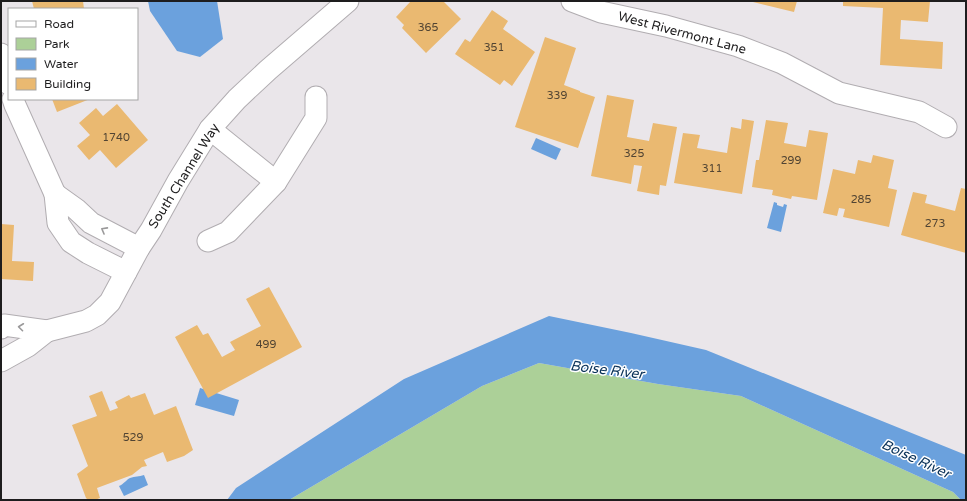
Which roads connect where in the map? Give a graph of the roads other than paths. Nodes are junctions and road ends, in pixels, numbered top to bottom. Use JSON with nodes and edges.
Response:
{"nodes":[{"id":1,"x":348,"y":1,"type":"edge"},
{"id":2,"x":572,"y":1,"type":"edge"},
{"id":3,"x":1,"y":54,"type":"edge"},
{"id":4,"x":8,"y":81,"type":"edge"},
{"id":5,"x":316,"y":97,"type":"dead end"},
{"id":6,"x":13,"y":100,"type":"edge"},
{"id":7,"x":946,"y":127,"type":"dead end"},
{"id":8,"x":210,"y":129,"type":"junction"},
{"id":9,"x":276,"y":182,"type":"junction"},
{"id":10,"x":55,"y":194,"type":"junction"},
{"id":11,"x":208,"y":241,"type":"dead end"},
{"id":12,"x":139,"y":248,"type":"junction"},
{"id":13,"x":126,"y":272,"type":"junction"},
{"id":14,"x":1,"y":328,"type":"edge"},
{"id":15,"x":47,"y":331,"type":"junction"},
{"id":16,"x":1,"y":361,"type":"edge"}],
"edges":[{"from":1,"to":8,"type":"street","name":"South Channel Way"},
{"from":2,"to":7,"type":"street","name":"West Rivermont Lane"},
{"from":3,"to":4,"type":"street"},
{"from":5,"to":9,"type":"street"},
{"from":6,"to":10,"type":"street"},
{"from":8,"to":9,"type":"street"},
{"from":8,"to":12,"type":"street","name":"South Channel Way"},
{"from":9,"to":11,"type":"street"},
{"from":12,"to":10,"type":"street","one_way":true},
{"from":10,"to":13,"type":"street"},
{"from":12,"to":13,"type":"street","name":"South Channel Way"},
{"from":13,"to":15,"type":"street","name":"South Channel Way"},
{"from":15,"to":14,"type":"street","name":"South Channel Way","one_way":true},
{"from":15,"to":16,"type":"street","name":"South Channel Way"}]}
